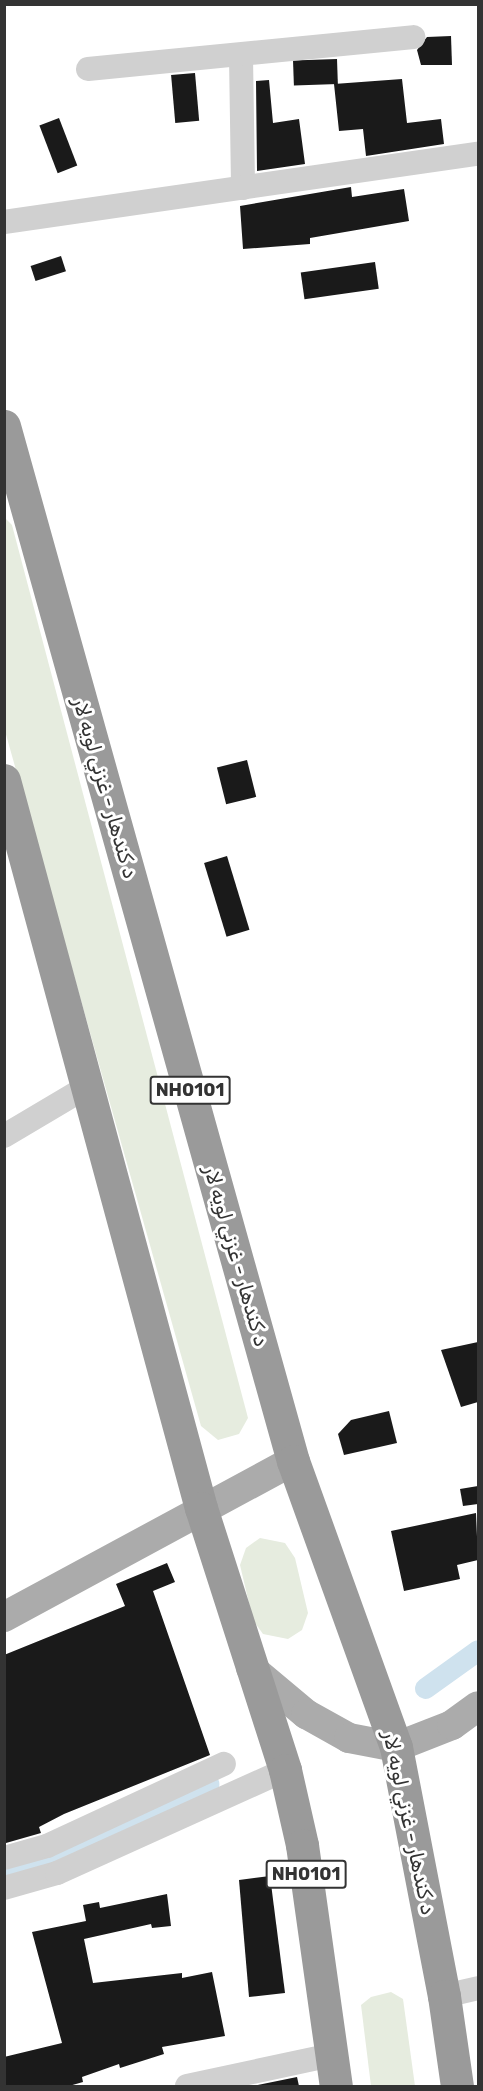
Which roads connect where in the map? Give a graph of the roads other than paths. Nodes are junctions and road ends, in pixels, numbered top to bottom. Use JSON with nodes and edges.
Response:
{"nodes":[{"id":1,"x":413,"y":37,"type":"dead end"},
{"id":2,"x":241,"y":57,"type":"junction"},
{"id":3,"x":88,"y":69,"type":"dead end"},
{"id":4,"x":478,"y":154,"type":"edge"},
{"id":5,"x":243,"y":188,"type":"junction"},
{"id":6,"x":4,"y":222,"type":"edge"},
{"id":7,"x":6,"y":437,"type":"edge"},
{"id":8,"x":6,"y":793,"type":"edge"},
{"id":9,"x":90,"y":1085,"type":"junction"},
{"id":10,"x":4,"y":1136,"type":"edge"},
{"id":11,"x":293,"y":1461,"type":"junction"},
{"id":12,"x":201,"y":1508,"type":"junction"},
{"id":13,"x":4,"y":1617,"type":"edge"},
{"id":14,"x":251,"y":1668,"type":"junction"},
{"id":15,"x":478,"y":1706,"type":"edge"},
{"id":16,"x":396,"y":1747,"type":"junction"},
{"id":17,"x":224,"y":1764,"type":"dead end"},
{"id":18,"x":285,"y":1770,"type":"junction"},
{"id":19,"x":47,"y":1846,"type":"junction"},
{"id":20,"x":4,"y":1858,"type":"edge"},
{"id":21,"x":57,"y":1873,"type":"junction"},
{"id":22,"x":4,"y":1888,"type":"edge"},
{"id":23,"x":478,"y":1988,"type":"edge"},
{"id":24,"x":444,"y":1996,"type":"junction"},
{"id":25,"x":333,"y":2055,"type":"junction"},
{"id":26,"x":187,"y":2086,"type":"edge"},
{"id":27,"x":336,"y":2086,"type":"edge"},
{"id":28,"x":457,"y":2086,"type":"edge"}],
"edges":[{"from":1,"to":2,"type":"street"},
{"from":2,"to":3,"type":"street"},
{"from":2,"to":5,"type":"street"},
{"from":4,"to":5,"type":"street"},
{"from":5,"to":6,"type":"street"},
{"from":7,"to":11,"type":"highway","name":"د کندهار - غزني لويه لار","number":"NH0101"},
{"from":8,"to":9,"type":"highway","number":"NH0101"},
{"from":9,"to":10,"type":"street"},
{"from":9,"to":12,"type":"highway","number":"NH0101"},
{"from":11,"to":12,"type":"main road"},
{"from":11,"to":16,"type":"highway","name":"د کندهار - غزني لويه لار","number":"NH0101"},
{"from":12,"to":13,"type":"main road"},
{"from":12,"to":14,"type":"highway","number":"NH0101"},
{"from":14,"to":16,"type":"main road"},
{"from":14,"to":18,"type":"highway","number":"NH0101"},
{"from":15,"to":16,"type":"main road"},
{"from":16,"to":24,"type":"highway","name":"د کندهار - غزني لويه لار","number":"NH0101"},
{"from":17,"to":19,"type":"street"},
{"from":18,"to":21,"type":"street"},
{"from":18,"to":25,"type":"highway","number":"NH0101"},
{"from":19,"to":20,"type":"street"},
{"from":19,"to":21,"type":"street"},
{"from":21,"to":22,"type":"street"},
{"from":23,"to":24,"type":"street"},
{"from":24,"to":28,"type":"highway","name":"د کندهار - غزني لويه لار","number":"NH0101"},
{"from":25,"to":26,"type":"street"},
{"from":25,"to":27,"type":"highway","number":"NH0101"}]}
